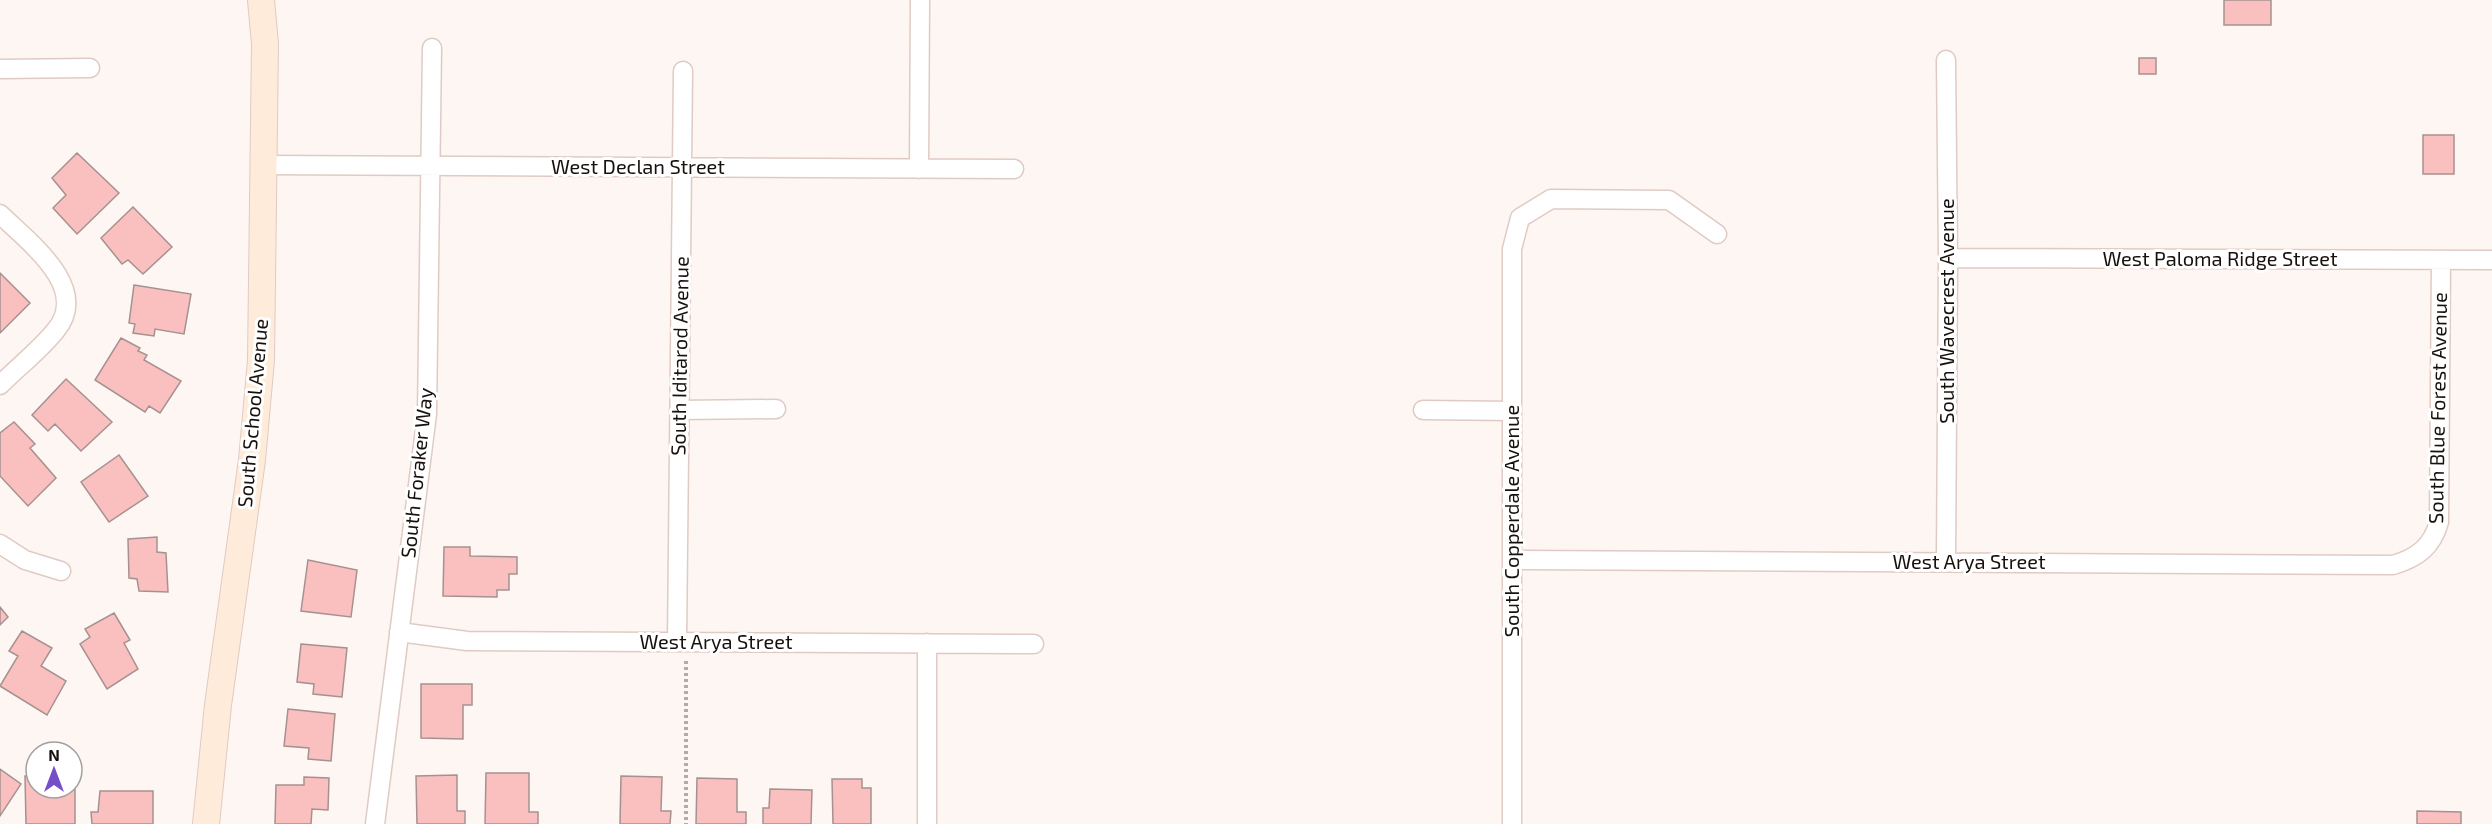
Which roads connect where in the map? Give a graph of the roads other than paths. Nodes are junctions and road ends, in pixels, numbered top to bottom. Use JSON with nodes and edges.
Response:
{"nodes":[{"id":1,"x":261,"y":0,"type":"edge"},
{"id":2,"x":920,"y":0,"type":"edge"},
{"id":3,"x":432,"y":48,"type":"dead end"},
{"id":4,"x":1946,"y":60,"type":"dead end"},
{"id":5,"x":90,"y":68,"type":"dead end"},
{"id":6,"x":0,"y":69,"type":"edge"},
{"id":7,"x":683,"y":71,"type":"dead end"},
{"id":8,"x":263,"y":165,"type":"junction"},
{"id":9,"x":430,"y":166,"type":"junction"},
{"id":10,"x":682,"y":168,"type":"junction"},
{"id":11,"x":919,"y":169,"type":"junction"},
{"id":12,"x":1014,"y":170,"type":"dead end"},
{"id":13,"x":0,"y":214,"type":"edge"},
{"id":14,"x":1717,"y":234,"type":"dead end"},
{"id":15,"x":1948,"y":258,"type":"junction"},
{"id":16,"x":2441,"y":260,"type":"junction"},
{"id":17,"x":2492,"y":260,"type":"edge"},
{"id":18,"x":0,"y":385,"type":"edge"},
{"id":19,"x":776,"y":409,"type":"dead end"},
{"id":20,"x":679,"y":410,"type":"junction"},
{"id":21,"x":1423,"y":410,"type":"dead end"},
{"id":22,"x":1512,"y":411,"type":"junction"},
{"id":23,"x":0,"y":544,"type":"edge"},
{"id":24,"x":2423,"y":551,"type":"joint"},
{"id":25,"x":1512,"y":560,"type":"junction"},
{"id":26,"x":1946,"y":561,"type":"junction"},
{"id":27,"x":61,"y":571,"type":"dead end"},
{"id":28,"x":399,"y":632,"type":"junction"},
{"id":29,"x":677,"y":642,"type":"junction"},
{"id":30,"x":927,"y":643,"type":"junction"},
{"id":31,"x":1034,"y":644,"type":"dead end"},
{"id":32,"x":206,"y":824,"type":"edge"},
{"id":33,"x":375,"y":824,"type":"edge"},
{"id":34,"x":927,"y":824,"type":"edge"},
{"id":35,"x":1512,"y":824,"type":"edge"}],
"edges":[{"from":1,"to":8,"type":"street","name":"South School Avenue"},
{"from":2,"to":11,"type":"street"},
{"from":3,"to":9,"type":"street","name":"South Foraker Way"},
{"from":4,"to":15,"type":"street","name":"South Wavecrest Avenue"},
{"from":5,"to":6,"type":"street"},
{"from":7,"to":10,"type":"street","name":"South Iditarod Avenue"},
{"from":8,"to":9,"type":"street","name":"West Declan Street"},
{"from":8,"to":32,"type":"street","name":"South School Avenue"},
{"from":9,"to":10,"type":"street","name":"West Declan Street"},
{"from":9,"to":28,"type":"street","name":"South Foraker Way"},
{"from":10,"to":11,"type":"street","name":"West Declan Street"},
{"from":10,"to":20,"type":"street","name":"South Iditarod Avenue"},
{"from":11,"to":12,"type":"street","name":"West Declan Street"},
{"from":13,"to":18,"type":"street"},
{"from":14,"to":22,"type":"street","name":"South Copperdale Avenue"},
{"from":15,"to":16,"type":"street","name":"West Paloma Ridge Street"},
{"from":15,"to":26,"type":"street","name":"South Wavecrest Avenue"},
{"from":16,"to":17,"type":"street","name":"West Paloma Ridge Street"},
{"from":16,"to":24,"type":"street","name":"South Blue Forest Avenue"},
{"from":19,"to":20,"type":"street"},
{"from":20,"to":29,"type":"street","name":"South Iditarod Avenue"},
{"from":21,"to":22,"type":"street"},
{"from":22,"to":25,"type":"street","name":"South Copperdale Avenue"},
{"from":23,"to":27,"type":"street"},
{"from":24,"to":26,"type":"street","name":"West Arya Street"},
{"from":25,"to":26,"type":"street","name":"West Arya Street"},
{"from":25,"to":35,"type":"street","name":"South Copperdale Avenue"},
{"from":28,"to":29,"type":"street","name":"West Arya Street"},
{"from":28,"to":33,"type":"street","name":"South Foraker Way"},
{"from":29,"to":30,"type":"street","name":"West Arya Street"},
{"from":30,"to":31,"type":"street","name":"West Arya Street"},
{"from":30,"to":34,"type":"street"}]}
